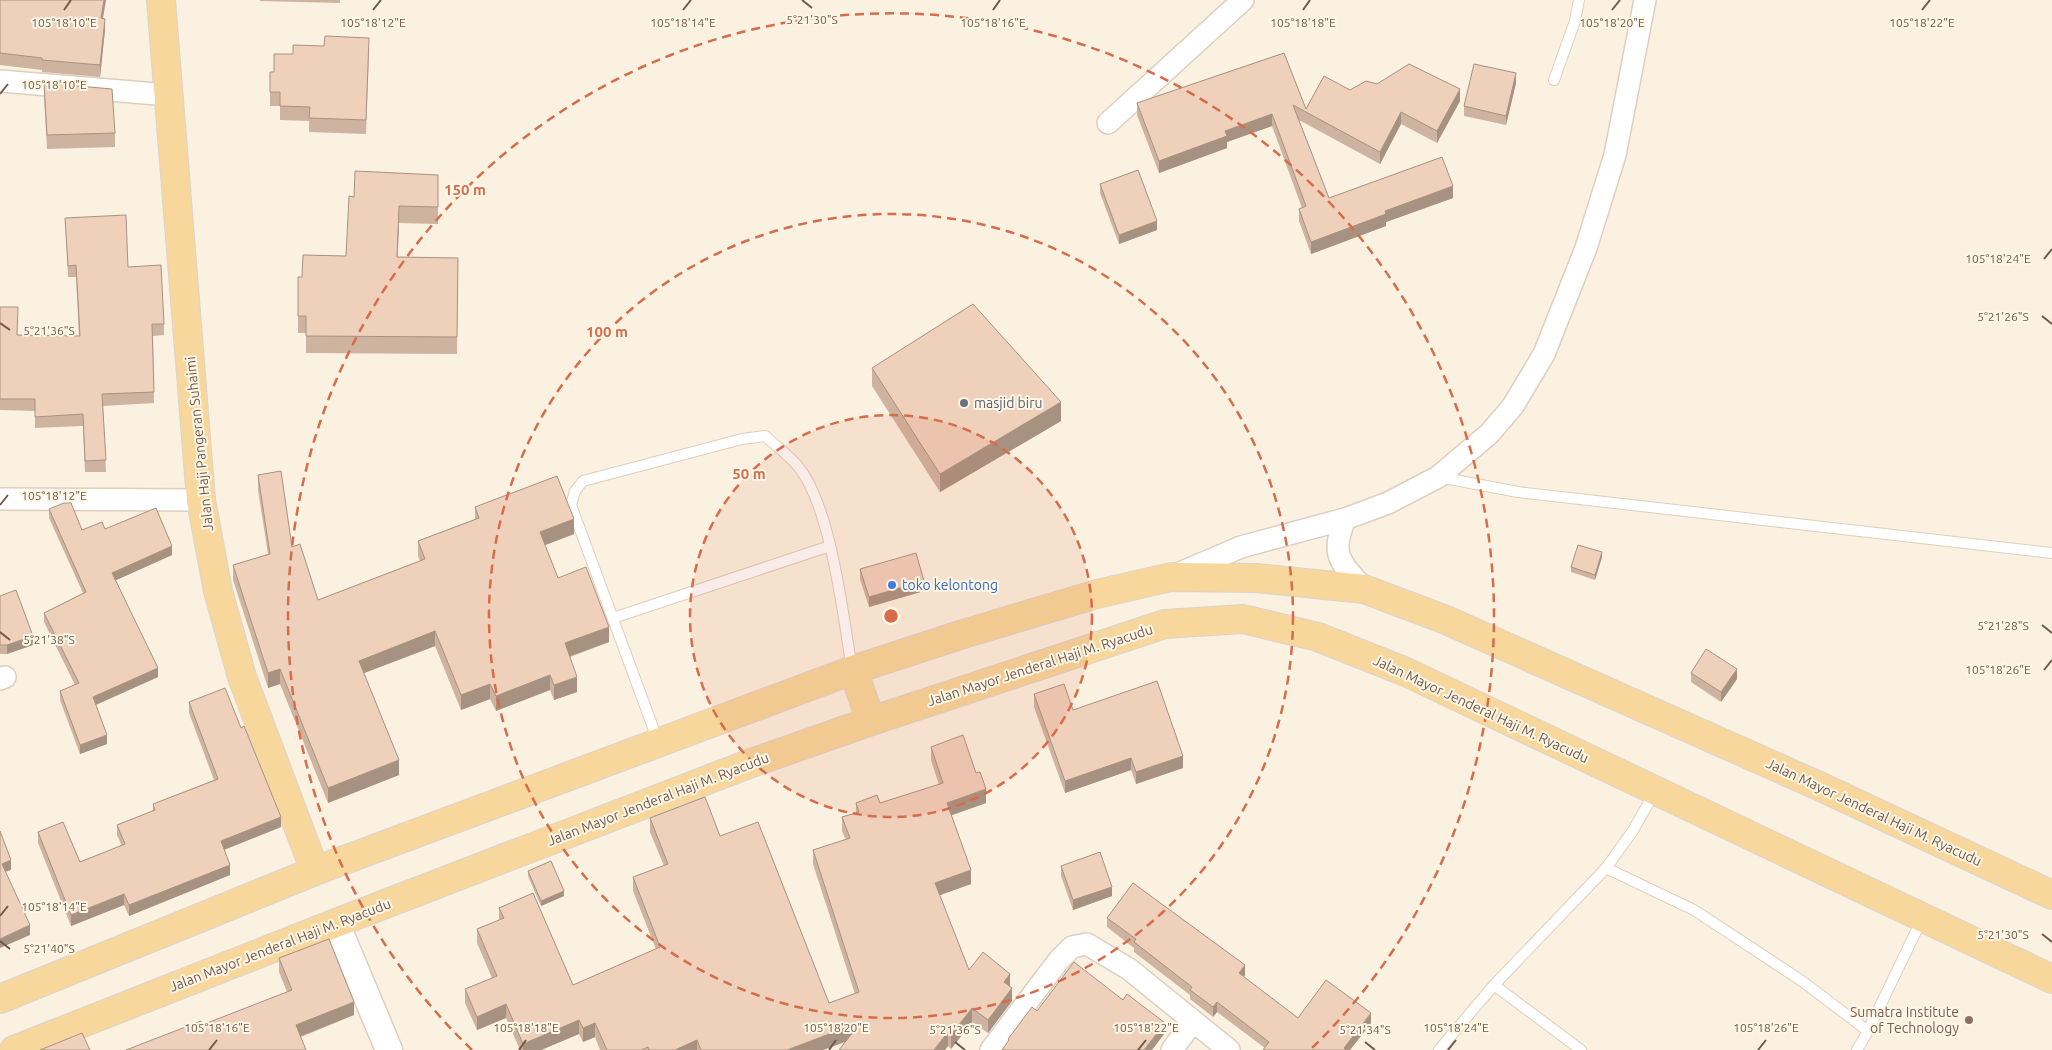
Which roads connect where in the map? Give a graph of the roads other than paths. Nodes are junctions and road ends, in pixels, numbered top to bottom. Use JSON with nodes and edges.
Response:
{"nodes":[{"id":1,"x":161,"y":0,"type":"edge"},
{"id":2,"x":1243,"y":0,"type":"edge"},
{"id":3,"x":1579,"y":0,"type":"edge"},
{"id":4,"x":1645,"y":0,"type":"edge"},
{"id":5,"x":1554,"y":80,"type":"dead end"},
{"id":6,"x":0,"y":81,"type":"edge"},
{"id":7,"x":169,"y":95,"type":"junction"},
{"id":8,"x":1108,"y":123,"type":"dead end"},
{"id":9,"x":1438,"y":477,"type":"junction"},
{"id":10,"x":0,"y":499,"type":"edge"},
{"id":11,"x":201,"y":500,"type":"junction"},
{"id":12,"x":1345,"y":519,"type":"junction"},
{"id":13,"x":830,"y":546,"type":"junction"},
{"id":14,"x":2052,"y":554,"type":"edge"},
{"id":15,"x":1170,"y":578,"type":"junction"},
{"id":16,"x":1364,"y":589,"type":"junction"},
{"id":17,"x":613,"y":618,"type":"junction"},
{"id":18,"x":853,"y":670,"type":"junction"},
{"id":19,"x":871,"y":720,"type":"junction"},
{"id":20,"x":658,"y":741,"type":"junction"},
{"id":21,"x":1655,"y":792,"type":"junction"},
{"id":22,"x":1606,"y":868,"type":"junction"},
{"id":23,"x":315,"y":871,"type":"junction"},
{"id":24,"x":2052,"y":895,"type":"edge"},
{"id":25,"x":1923,"y":916,"type":"junction"},
{"id":26,"x":336,"y":923,"type":"junction"},
{"id":27,"x":2052,"y":979,"type":"edge"},
{"id":28,"x":1494,"y":985,"type":"junction"},
{"id":29,"x":0,"y":1000,"type":"edge"},
{"id":30,"x":1193,"y":1021,"type":"junction"},
{"id":31,"x":1868,"y":1030,"type":"junction"},
{"id":32,"x":14,"y":1050,"type":"edge"},
{"id":33,"x":389,"y":1050,"type":"edge"},
{"id":34,"x":991,"y":1050,"type":"edge"},
{"id":35,"x":1172,"y":1050,"type":"edge"},
{"id":36,"x":1229,"y":1050,"type":"edge"},
{"id":37,"x":1439,"y":1050,"type":"edge"},
{"id":38,"x":1582,"y":1050,"type":"edge"},
{"id":39,"x":1857,"y":1050,"type":"edge"}],
"edges":[{"from":1,"to":7,"type":"main road","name":"Jalan Haji Pangeran Suhaimi"},
{"from":2,"to":8,"type":"street"},
{"from":3,"to":5,"type":"lane"},
{"from":4,"to":9,"type":"street"},
{"from":6,"to":7,"type":"street"},
{"from":7,"to":11,"type":"main road","name":"Jalan Haji Pangeran Suhaimi"},
{"from":9,"to":12,"type":"street"},
{"from":9,"to":14,"type":"lane"},
{"from":10,"to":11,"type":"street"},
{"from":11,"to":23,"type":"main road","name":"Jalan Haji Pangeran Suhaimi"},
{"from":12,"to":15,"type":"street"},
{"from":12,"to":16,"type":"street"},
{"from":13,"to":17,"type":"lane"},
{"from":13,"to":17,"type":"lane"},
{"from":13,"to":18,"type":"lane"},
{"from":15,"to":16,"type":"main road","name":"Jalan Mayor Jenderal Haji M. Ryacudu"},
{"from":15,"to":18,"type":"main road","name":"Jalan Mayor Jenderal Haji M. Ryacudu"},
{"from":16,"to":24,"type":"main road","name":"Jalan Mayor Jenderal Haji M. Ryacudu"},
{"from":17,"to":20,"type":"lane"},
{"from":18,"to":19,"type":"main road"},
{"from":18,"to":20,"type":"main road","name":"Jalan Mayor Jenderal Haji M. Ryacudu"},
{"from":19,"to":21,"type":"main road","name":"Jalan Mayor Jenderal Haji M. Ryacudu"},
{"from":19,"to":26,"type":"main road","name":"Jalan Mayor Jenderal Haji M. Ryacudu"},
{"from":20,"to":23,"type":"main road","name":"Jalan Mayor Jenderal Haji M. Ryacudu"},
{"from":21,"to":22,"type":"lane"},
{"from":21,"to":25,"type":"main road","name":"Jalan Mayor Jenderal Haji M. Ryacudu"},
{"from":22,"to":28,"type":"lane"},
{"from":22,"to":31,"type":"lane"},
{"from":23,"to":29,"type":"main road","name":"Jalan Mayor Jenderal Haji M. Ryacudu"},
{"from":25,"to":27,"type":"main road","name":"Jalan Mayor Jenderal Haji M. Ryacudu"},
{"from":25,"to":31,"type":"lane"},
{"from":26,"to":32,"type":"main road","name":"Jalan Mayor Jenderal Haji M. Ryacudu"},
{"from":26,"to":33,"type":"street"},
{"from":28,"to":37,"type":"lane"},
{"from":28,"to":38,"type":"lane"},
{"from":30,"to":34,"type":"street"},
{"from":30,"to":35,"type":"street"},
{"from":30,"to":36,"type":"street"},
{"from":31,"to":39,"type":"lane"}]}
